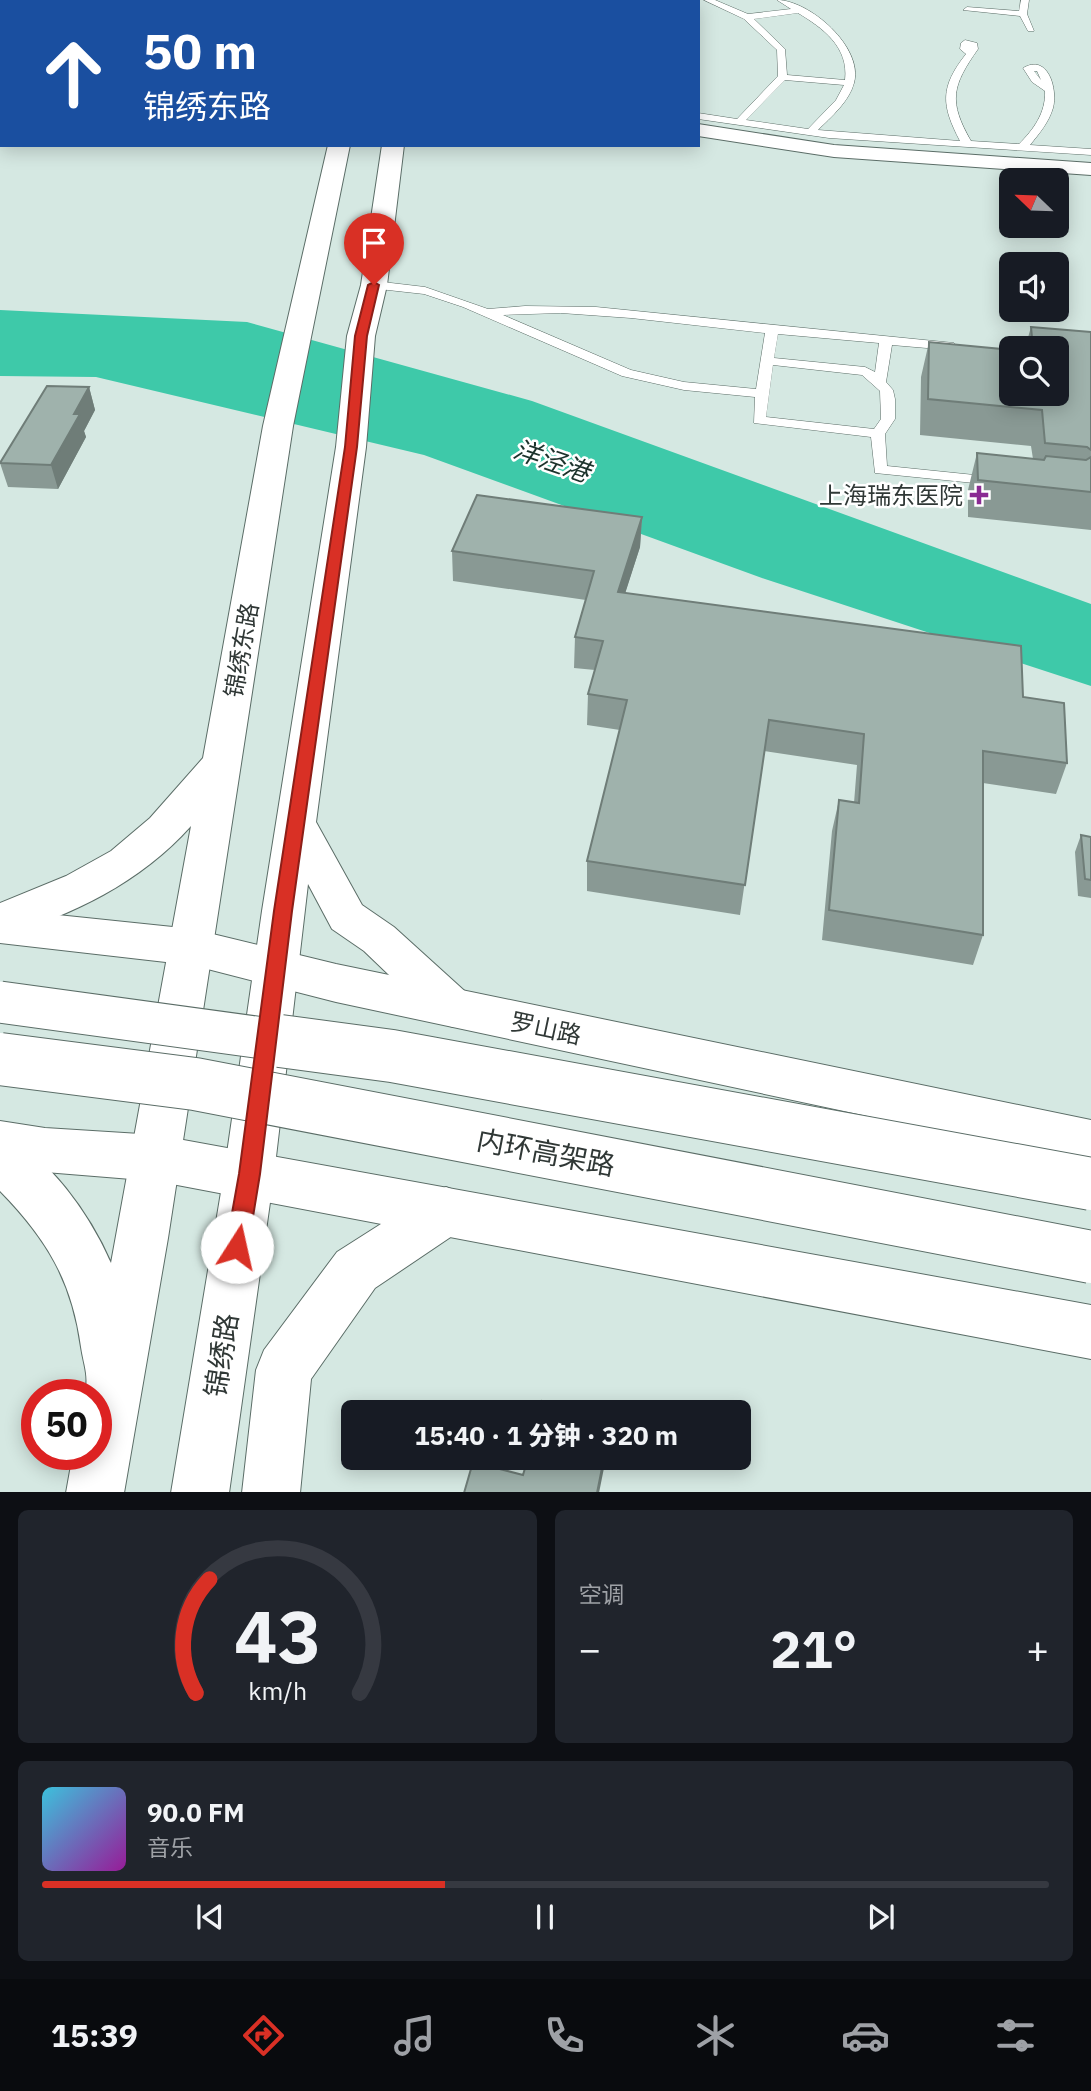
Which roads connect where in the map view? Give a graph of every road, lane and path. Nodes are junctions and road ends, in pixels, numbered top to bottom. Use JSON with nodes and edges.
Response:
{"nodes":[{"id":1,"x":708,"y":0,"type":"edge"},
{"id":2,"x":781,"y":0,"type":"edge"},
{"id":3,"x":1025,"y":0,"type":"edge"},
{"id":4,"x":800,"y":10,"type":"junction"},
{"id":5,"x":967,"y":10,"type":"dead end"},
{"id":6,"x":1023,"y":13,"type":"junction"},
{"id":7,"x":747,"y":17,"type":"junction"},
{"id":8,"x":1031,"y":29,"type":"dead end"},
{"id":9,"x":970,"y":53,"type":"dead end"},
{"id":10,"x":783,"y":77,"type":"junction"},
{"id":11,"x":849,"y":83,"type":"junction"},
{"id":12,"x":1050,"y":91,"type":"dead end"},
{"id":13,"x":700,"y":116,"type":"edge"},
{"id":14,"x":739,"y":122,"type":"junction"},
{"id":15,"x":700,"y":130,"type":"edge"},
{"id":16,"x":810,"y":133,"type":"junction"},
{"id":17,"x":968,"y":145,"type":"junction"},
{"id":18,"x":339,"y":147,"type":"edge"},
{"id":19,"x":393,"y":147,"type":"edge"},
{"id":20,"x":1021,"y":148,"type":"junction"},
{"id":21,"x":1091,"y":152,"type":"edge"},
{"id":22,"x":1091,"y":169,"type":"edge"},
{"id":23,"x":374,"y":285,"type":"junction"},
{"id":24,"x":490,"y":312,"type":"junction"},
{"id":25,"x":772,"y":330,"type":"junction"},
{"id":26,"x":886,"y":341,"type":"junction"},
{"id":27,"x":970,"y":348,"type":"edge"},
{"id":28,"x":767,"y":361,"type":"junction"},
{"id":29,"x":881,"y":375,"type":"junction"},
{"id":30,"x":762,"y":394,"type":"junction"},
{"id":31,"x":878,"y":434,"type":"junction"},
{"id":32,"x":1010,"y":483,"type":"edge"},
{"id":33,"x":222,"y":762,"type":"junction"},
{"id":34,"x":296,"y":822,"type":"junction"},
{"id":35,"x":0,"y":923,"type":"edge"},
{"id":36,"x":192,"y":947,"type":"junction"},
{"id":37,"x":277,"y":968,"type":"junction"},
{"id":38,"x":0,"y":1002,"type":"edge"},
{"id":39,"x":453,"y":1008,"type":"junction"},
{"id":40,"x":0,"y":1059,"type":"edge"},
{"id":41,"x":1091,"y":1142,"type":"edge"},
{"id":42,"x":0,"y":1143,"type":"edge"},
{"id":43,"x":0,"y":1158,"type":"edge"},
{"id":44,"x":156,"y":1158,"type":"junction"},
{"id":45,"x":250,"y":1174,"type":"junction"},
{"id":46,"x":1091,"y":1184,"type":"edge"},
{"id":47,"x":446,"y":1210,"type":"junction"},
{"id":48,"x":1091,"y":1257,"type":"edge"},
{"id":49,"x":1091,"y":1332,"type":"edge"},
{"id":50,"x":115,"y":1383,"type":"junction"},
{"id":51,"x":95,"y":1492,"type":"edge"},
{"id":52,"x":200,"y":1492,"type":"edge"},
{"id":53,"x":271,"y":1492,"type":"edge"}],
"edges":[{"from":1,"to":7,"type":"lane"},
{"from":2,"to":4,"type":"lane"},
{"from":3,"to":6,"type":"lane"},
{"from":4,"to":7,"type":"lane"},
{"from":4,"to":11,"type":"lane"},
{"from":5,"to":6,"type":"lane"},
{"from":6,"to":8,"type":"lane"},
{"from":7,"to":10,"type":"lane"},
{"from":9,"to":17,"type":"lane"},
{"from":10,"to":11,"type":"lane"},
{"from":10,"to":14,"type":"lane"},
{"from":11,"to":16,"type":"lane"},
{"from":12,"to":20,"type":"lane"},
{"from":13,"to":14,"type":"lane"},
{"from":14,"to":16,"type":"lane"},
{"from":15,"to":22,"type":"street"},
{"from":16,"to":17,"type":"lane"},
{"from":17,"to":20,"type":"lane"},
{"from":18,"to":33,"type":"main road","name":"锦绣东路"},
{"from":19,"to":23,"type":"main road"},
{"from":20,"to":21,"type":"lane"},
{"from":23,"to":24,"type":"lane"},
{"from":23,"to":34,"type":"main road"},
{"from":24,"to":25,"type":"lane"},
{"from":24,"to":30,"type":"lane"},
{"from":25,"to":26,"type":"lane"},
{"from":25,"to":28,"type":"lane"},
{"from":26,"to":27,"type":"lane"},
{"from":26,"to":29,"type":"lane"},
{"from":28,"to":29,"type":"lane"},
{"from":28,"to":30,"type":"lane"},
{"from":29,"to":31,"type":"lane"},
{"from":30,"to":31,"type":"lane"},
{"from":31,"to":32,"type":"lane"},
{"from":33,"to":35,"type":"main road"},
{"from":33,"to":36,"type":"main road","name":"锦绣东路"},
{"from":34,"to":37,"type":"main road"},
{"from":34,"to":39,"type":"main road"},
{"from":35,"to":36,"type":"main road","name":"罗山路"},
{"from":36,"to":37,"type":"main road","name":"罗山路"},
{"from":36,"to":44,"type":"main road","name":"锦绣东路"},
{"from":37,"to":39,"type":"main road","name":"罗山路"},
{"from":37,"to":45,"type":"main road","name":"锦绣路"},
{"from":38,"to":46,"type":"main road","bridge":true},
{"from":39,"to":41,"type":"main road","name":"罗山路"},
{"from":40,"to":48,"type":"main road","name":"内环高架路","bridge":true},
{"from":42,"to":44,"type":"main road"},
{"from":43,"to":50,"type":"main road"},
{"from":44,"to":45,"type":"main road"},
{"from":44,"to":50,"type":"main road"},
{"from":45,"to":47,"type":"main road"},
{"from":45,"to":52,"type":"main road","name":"锦绣路"},
{"from":47,"to":49,"type":"main road"},
{"from":47,"to":53,"type":"main road"},
{"from":50,"to":51,"type":"main road"}]}
